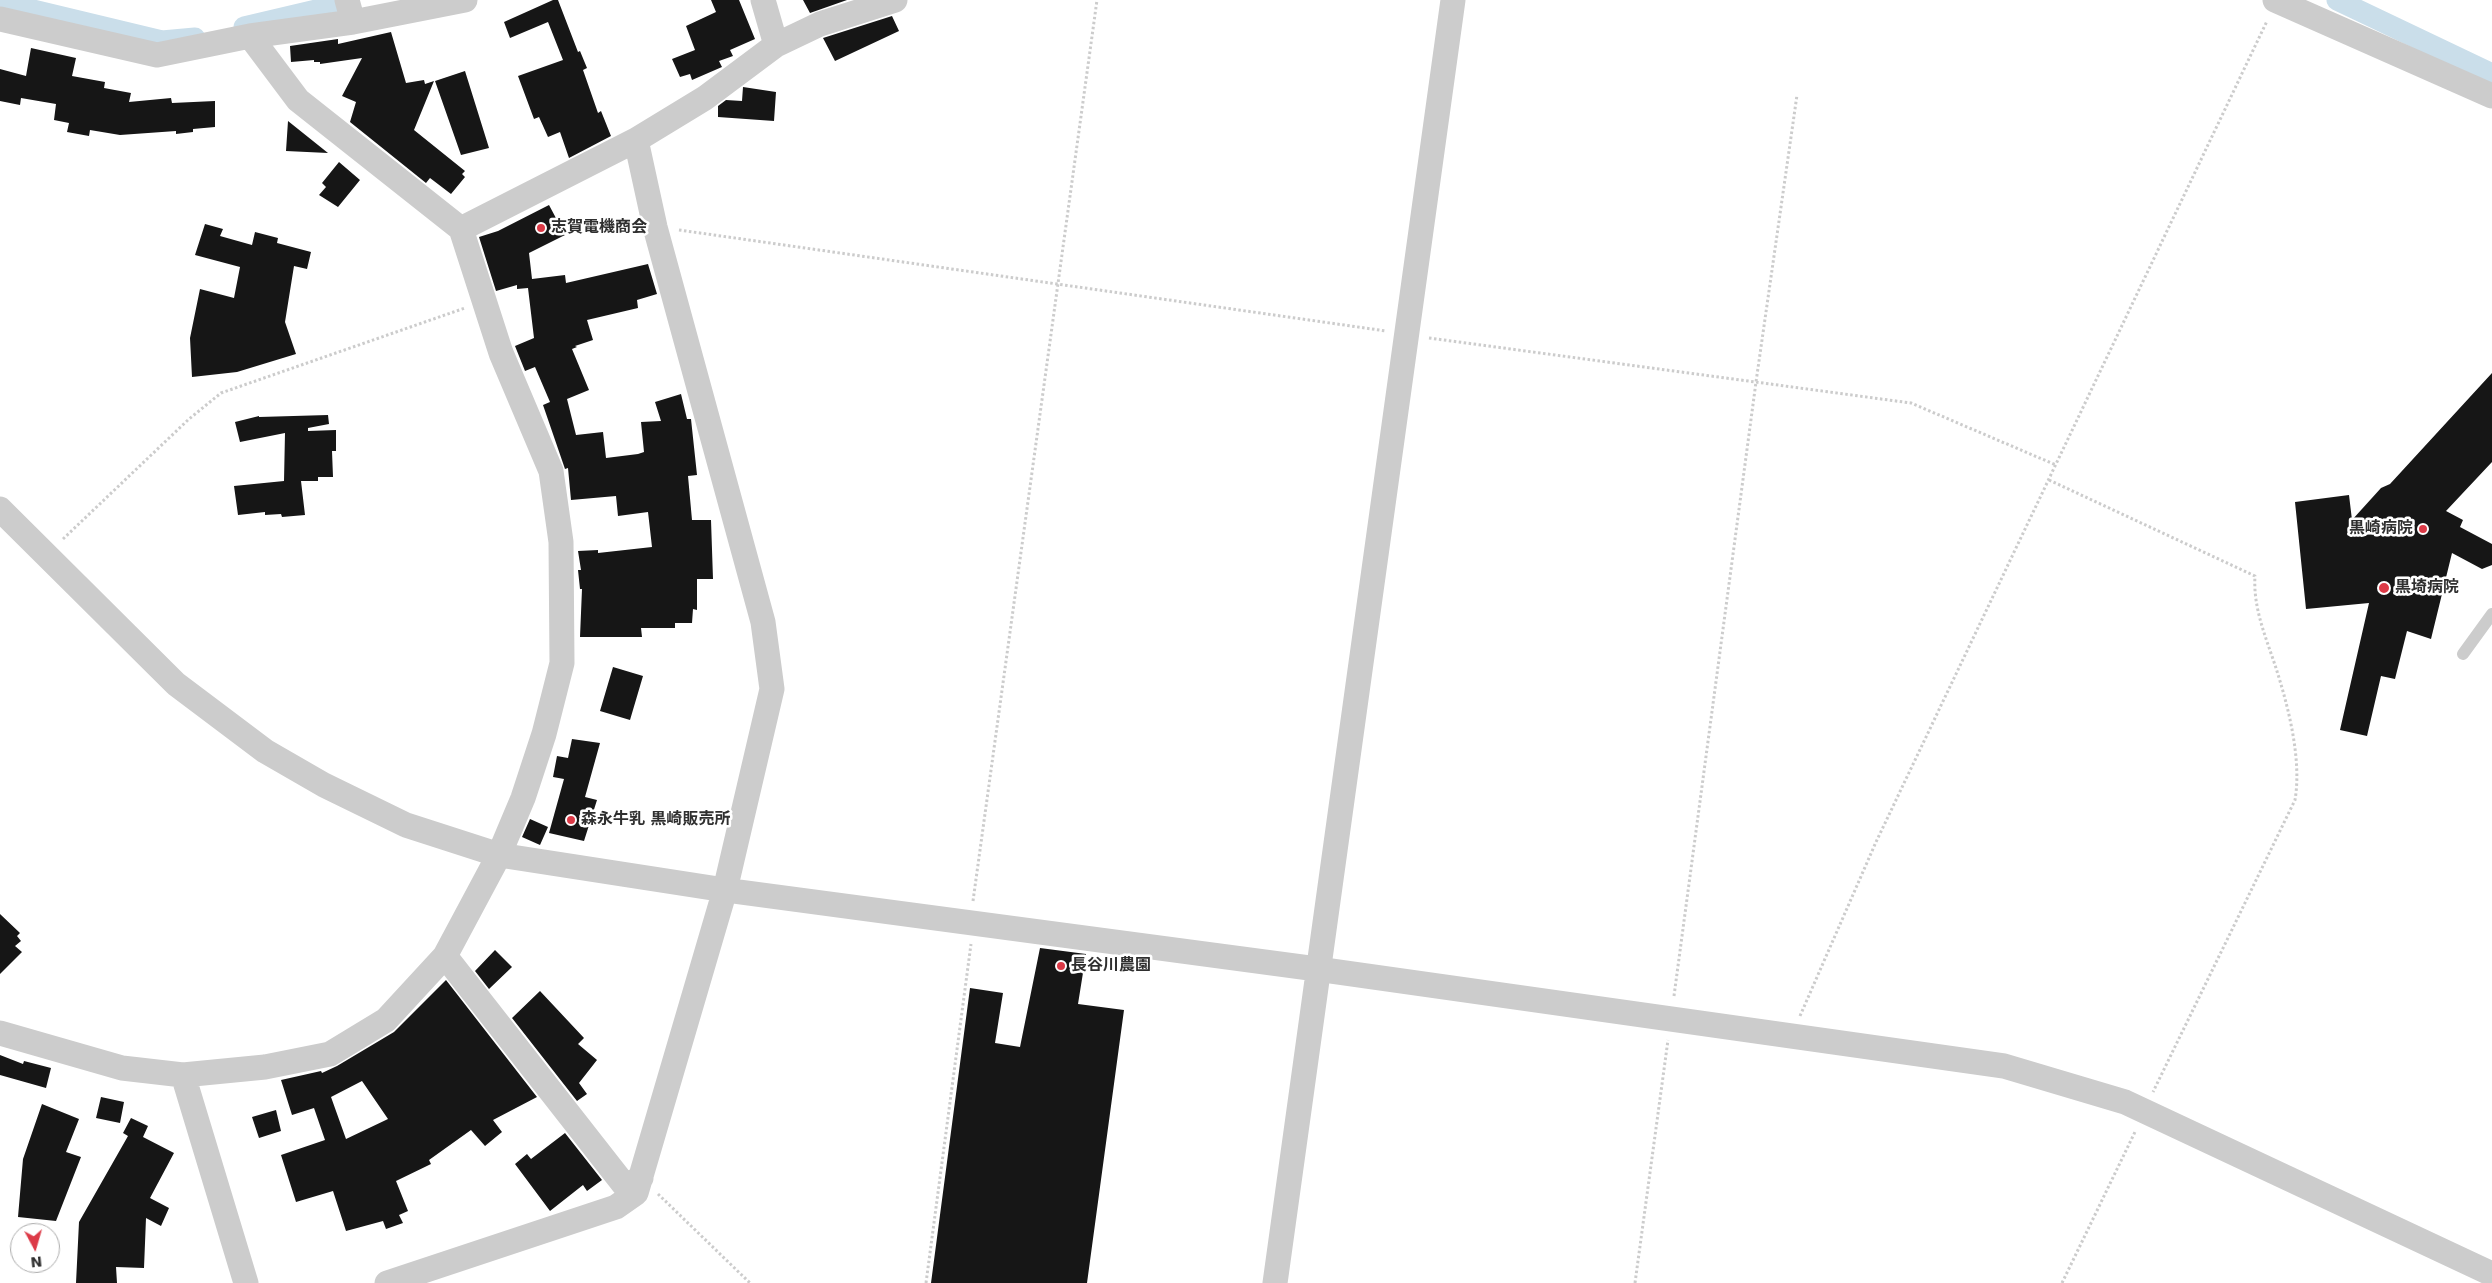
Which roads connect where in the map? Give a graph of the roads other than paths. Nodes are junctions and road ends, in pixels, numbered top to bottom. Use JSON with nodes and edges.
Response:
{"nodes":[{"id":1,"x":465,"y":0,"type":"edge"},
{"id":2,"x":763,"y":0,"type":"edge"},
{"id":3,"x":895,"y":0,"type":"edge"},
{"id":4,"x":1453,"y":0,"type":"edge"},
{"id":5,"x":2272,"y":7,"type":"edge"},
{"id":6,"x":350,"y":11,"type":"edge"},
{"id":7,"x":0,"y":19,"type":"edge"},
{"id":8,"x":250,"y":36,"type":"junction"},
{"id":9,"x":776,"y":45,"type":"junction"},
{"id":10,"x":2492,"y":96,"type":"edge"},
{"id":11,"x":636,"y":140,"type":"junction"},
{"id":12,"x":461,"y":229,"type":"junction"},
{"id":13,"x":0,"y":510,"type":"edge"},
{"id":14,"x":2492,"y":614,"type":"edge"},
{"id":15,"x":2463,"y":654,"type":"dead end"},
{"id":16,"x":499,"y":855,"type":"junction"},
{"id":17,"x":725,"y":890,"type":"junction"},
{"id":18,"x":444,"y":956,"type":"junction"},
{"id":19,"x":1317,"y":968,"type":"junction"},
{"id":20,"x":0,"y":1033,"type":"edge"},
{"id":21,"x":183,"y":1075,"type":"junction"},
{"id":22,"x":641,"y":1178,"type":"junction"},
{"id":23,"x":2492,"y":1274,"type":"edge"},
{"id":24,"x":246,"y":1283,"type":"edge"},
{"id":25,"x":387,"y":1283,"type":"edge"},
{"id":26,"x":1275,"y":1283,"type":"edge"}],
"edges":[{"from":1,"to":6,"type":"street"},
{"from":2,"to":9,"type":"street"},
{"from":3,"to":9,"type":"street"},
{"from":4,"to":19,"type":"street"},
{"from":5,"to":10,"type":"street"},
{"from":6,"to":8,"type":"street"},
{"from":7,"to":8,"type":"street"},
{"from":8,"to":12,"type":"street"},
{"from":9,"to":11,"type":"street"},
{"from":11,"to":12,"type":"street"},
{"from":11,"to":17,"type":"street"},
{"from":12,"to":16,"type":"street"},
{"from":13,"to":16,"type":"street"},
{"from":14,"to":15,"type":"lane"},
{"from":16,"to":17,"type":"street"},
{"from":16,"to":18,"type":"street"},
{"from":17,"to":19,"type":"street"},
{"from":17,"to":22,"type":"street"},
{"from":18,"to":21,"type":"street"},
{"from":18,"to":22,"type":"street"},
{"from":19,"to":23,"type":"street"},
{"from":19,"to":26,"type":"street"},
{"from":20,"to":21,"type":"street"},
{"from":21,"to":24,"type":"street"},
{"from":22,"to":25,"type":"street"}]}
